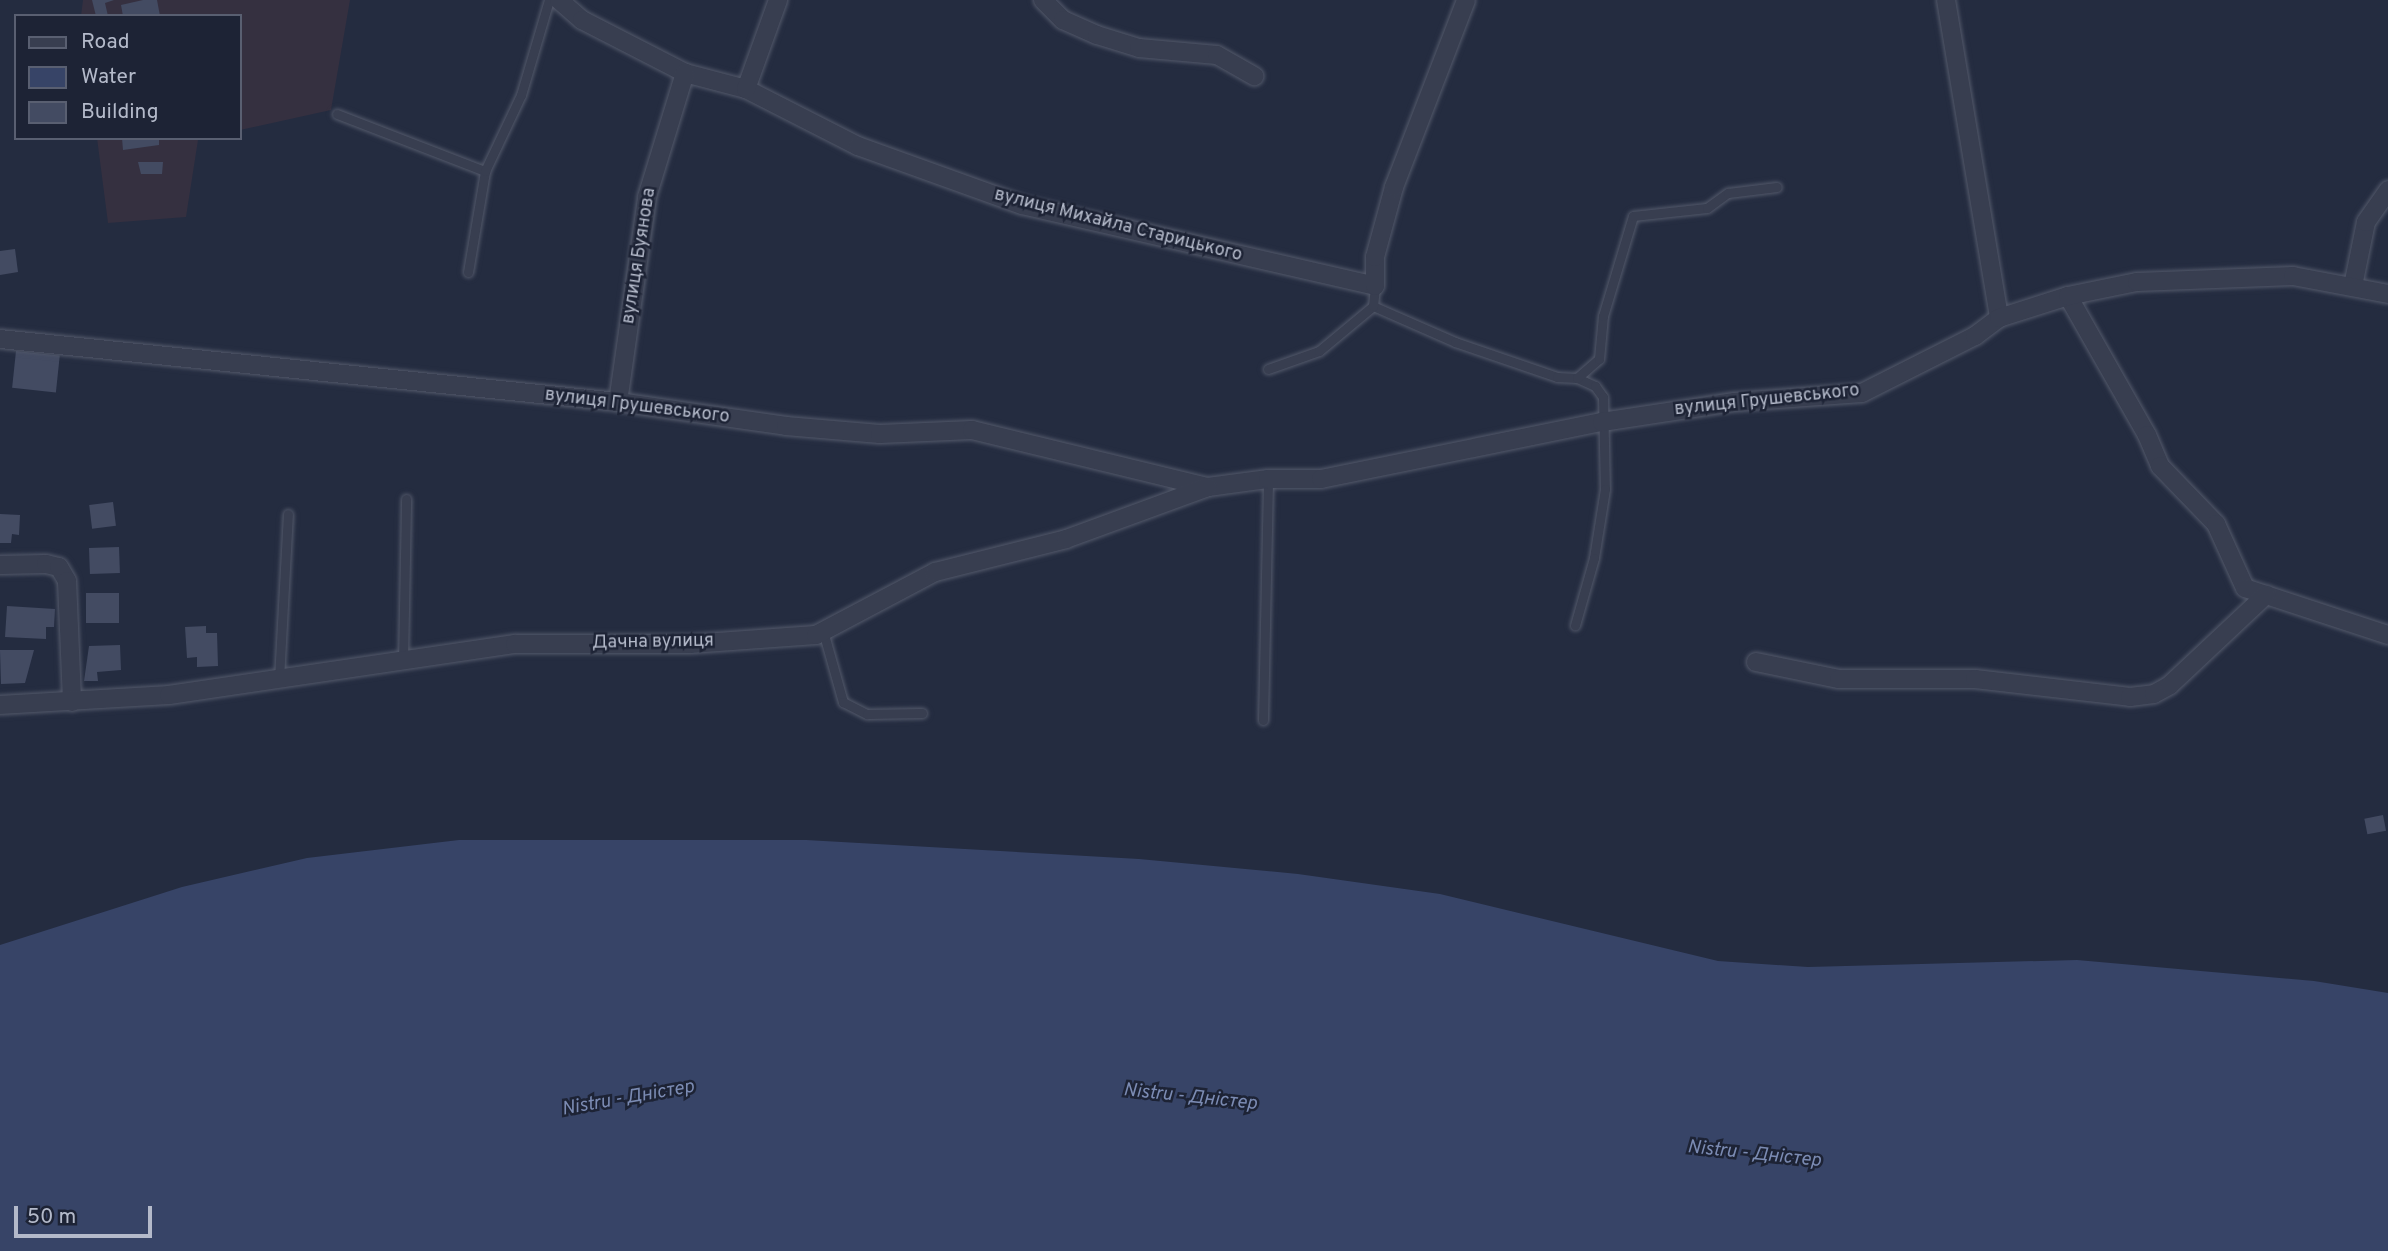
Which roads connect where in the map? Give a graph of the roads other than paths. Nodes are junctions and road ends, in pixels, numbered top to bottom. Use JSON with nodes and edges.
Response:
{"nodes":[{"id":1,"x":549,"y":0,"type":"edge"},
{"id":2,"x":559,"y":0,"type":"edge"},
{"id":3,"x":778,"y":0,"type":"edge"},
{"id":4,"x":1043,"y":0,"type":"edge"},
{"id":5,"x":1466,"y":0,"type":"edge"},
{"id":6,"x":1946,"y":0,"type":"edge"},
{"id":7,"x":685,"y":73,"type":"junction"},
{"id":8,"x":1254,"y":76,"type":"dead end"},
{"id":9,"x":746,"y":89,"type":"junction"},
{"id":10,"x":337,"y":114,"type":"dead end"},
{"id":11,"x":485,"y":171,"type":"junction"},
{"id":12,"x":1777,"y":187,"type":"dead end"},
{"id":13,"x":2388,"y":190,"type":"edge"},
{"id":14,"x":468,"y":272,"type":"dead end"},
{"id":15,"x":1375,"y":286,"type":"junction"},
{"id":16,"x":2353,"y":286,"type":"junction"},
{"id":17,"x":2388,"y":294,"type":"edge"},
{"id":18,"x":2068,"y":296,"type":"junction"},
{"id":19,"x":1373,"y":306,"type":"junction"},
{"id":20,"x":1999,"y":318,"type":"junction"},
{"id":21,"x":0,"y":339,"type":"edge"},
{"id":22,"x":1268,"y":369,"type":"dead end"},
{"id":23,"x":1577,"y":378,"type":"junction"},
{"id":24,"x":618,"y":402,"type":"junction"},
{"id":25,"x":1602,"y":422,"type":"junction"},
{"id":26,"x":1268,"y":479,"type":"junction"},
{"id":27,"x":1208,"y":487,"type":"junction"},
{"id":28,"x":406,"y":499,"type":"dead end"},
{"id":29,"x":288,"y":514,"type":"dead end"},
{"id":30,"x":0,"y":565,"type":"edge"},
{"id":31,"x":2266,"y":595,"type":"junction"},
{"id":32,"x":1575,"y":625,"type":"dead end"},
{"id":33,"x":823,"y":631,"type":"junction"},
{"id":34,"x":2388,"y":635,"type":"edge"},
{"id":35,"x":403,"y":660,"type":"junction"},
{"id":36,"x":1756,"y":662,"type":"dead end"},
{"id":37,"x":279,"y":679,"type":"junction"},
{"id":38,"x":72,"y":702,"type":"junction"},
{"id":39,"x":0,"y":705,"type":"edge"},
{"id":40,"x":922,"y":713,"type":"dead end"},
{"id":41,"x":1263,"y":720,"type":"dead end"}],
"edges":[{"from":1,"to":11,"type":"lane"},
{"from":2,"to":7,"type":"street","name":"вулиця Михайла Старицького"},
{"from":3,"to":9,"type":"street"},
{"from":4,"to":8,"type":"street"},
{"from":5,"to":15,"type":"street"},
{"from":6,"to":20,"type":"street"},
{"from":7,"to":9,"type":"street","name":"вулиця Михайла Старицького"},
{"from":7,"to":24,"type":"street","name":"вулиця Буянова"},
{"from":9,"to":15,"type":"street","name":"вулиця Михайла Старицького"},
{"from":10,"to":11,"type":"lane"},
{"from":11,"to":14,"type":"lane"},
{"from":12,"to":23,"type":"lane"},
{"from":13,"to":16,"type":"street"},
{"from":15,"to":19,"type":"lane"},
{"from":16,"to":17,"type":"street","name":"вулиця Грушевського"},
{"from":16,"to":18,"type":"street","name":"вулиця Грушевського"},
{"from":18,"to":20,"type":"street","name":"вулиця Грушевського"},
{"from":18,"to":31,"type":"street"},
{"from":19,"to":22,"type":"lane"},
{"from":19,"to":23,"type":"lane"},
{"from":20,"to":25,"type":"street","name":"вулиця Грушевського"},
{"from":21,"to":24,"type":"street","name":"вулиця Грушевського"},
{"from":23,"to":25,"type":"lane"},
{"from":24,"to":27,"type":"street","name":"вулиця Грушевського"},
{"from":25,"to":26,"type":"street","name":"вулиця Грушевського"},
{"from":25,"to":32,"type":"lane"},
{"from":26,"to":27,"type":"street","name":"вулиця Грушевського"},
{"from":26,"to":41,"type":"lane"},
{"from":27,"to":33,"type":"street","name":"Дачна вулиця"},
{"from":28,"to":35,"type":"lane"},
{"from":29,"to":37,"type":"lane"},
{"from":30,"to":38,"type":"street"},
{"from":31,"to":34,"type":"street"},
{"from":31,"to":36,"type":"street"},
{"from":33,"to":35,"type":"street","name":"Дачна вулиця"},
{"from":33,"to":40,"type":"lane"},
{"from":35,"to":37,"type":"street","name":"Дачна вулиця"},
{"from":37,"to":38,"type":"street","name":"Дачна вулиця"},
{"from":38,"to":39,"type":"street","name":"Дачна вулиця"}]}
